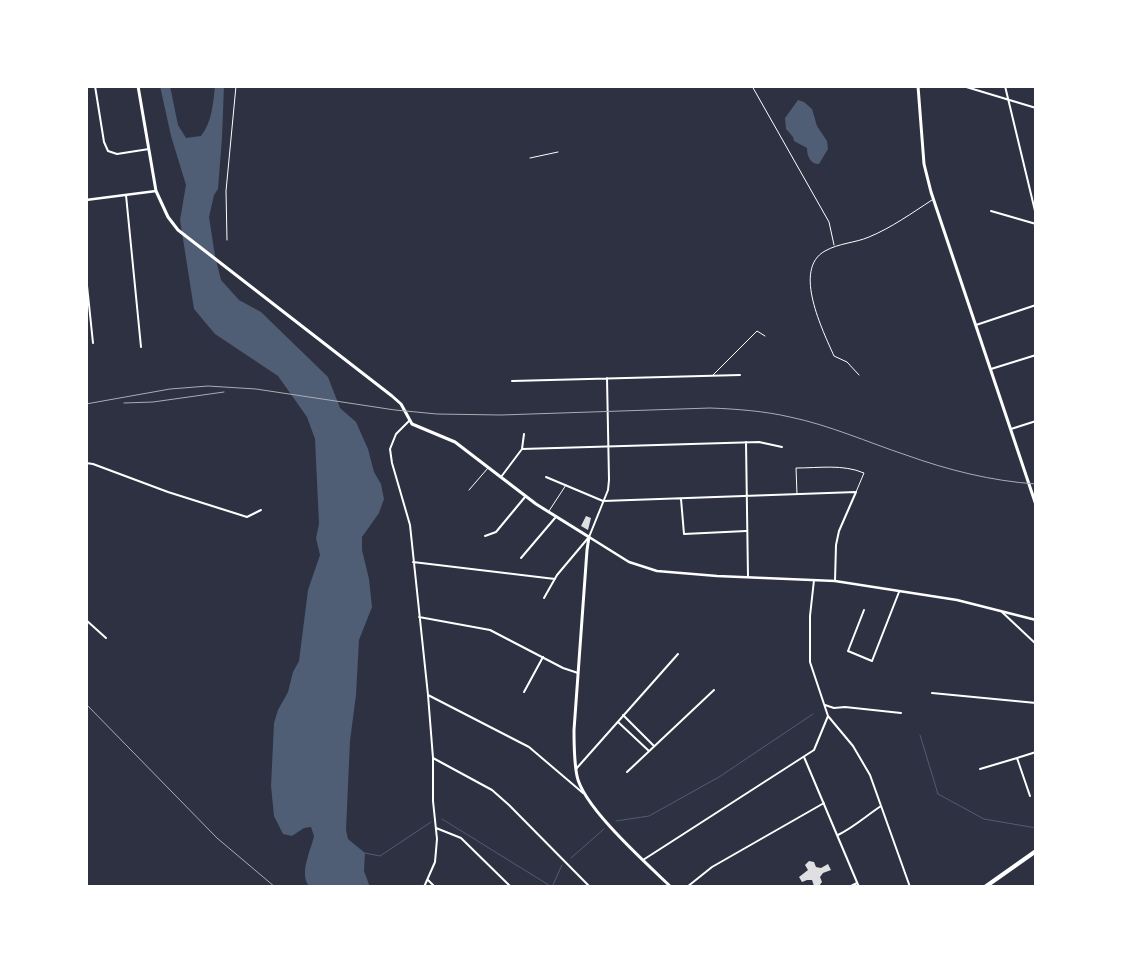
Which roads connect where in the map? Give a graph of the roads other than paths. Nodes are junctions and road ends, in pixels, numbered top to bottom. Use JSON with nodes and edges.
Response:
{"nodes":[{"id":1,"x":95,"y":86,"type":"edge"},
{"id":2,"x":138,"y":86,"type":"edge"},
{"id":3,"x":752,"y":86,"type":"edge"},
{"id":4,"x":918,"y":86,"type":"edge"},
{"id":5,"x":963,"y":86,"type":"edge"},
{"id":6,"x":1005,"y":86,"type":"edge"},
{"id":7,"x":1008,"y":100,"type":"junction"},
{"id":8,"x":1036,"y":108,"type":"edge"},
{"id":9,"x":149,"y":149,"type":"junction"},
{"id":10,"x":156,"y":191,"type":"junction"},
{"id":11,"x":126,"y":195,"type":"junction"},
{"id":12,"x":934,"y":199,"type":"junction"},
{"id":13,"x":86,"y":200,"type":"edge"},
{"id":14,"x":991,"y":211,"type":"dead end"},
{"id":15,"x":1036,"y":215,"type":"edge"},
{"id":16,"x":1036,"y":224,"type":"edge"},
{"id":17,"x":835,"y":246,"type":"junction"},
{"id":18,"x":86,"y":276,"type":"edge"},
{"id":19,"x":1036,"y":305,"type":"edge"},
{"id":20,"x":976,"y":325,"type":"junction"},
{"id":21,"x":765,"y":336,"type":"dead end"},
{"id":22,"x":93,"y":343,"type":"dead end"},
{"id":23,"x":141,"y":347,"type":"dead end"},
{"id":24,"x":1036,"y":355,"type":"edge"},
{"id":25,"x":991,"y":369,"type":"junction"},
{"id":26,"x":713,"y":375,"type":"junction"},
{"id":27,"x":740,"y":375,"type":"dead end"},
{"id":28,"x":859,"y":375,"type":"dead end"},
{"id":29,"x":607,"y":378,"type":"junction"},
{"id":30,"x":512,"y":381,"type":"dead end"},
{"id":31,"x":409,"y":421,"type":"junction"},
{"id":32,"x":1036,"y":421,"type":"edge"},
{"id":33,"x":1011,"y":429,"type":"junction"},
{"id":34,"x":524,"y":434,"type":"dead end"},
{"id":35,"x":746,"y":442,"type":"junction"},
{"id":36,"x":608,"y":447,"type":"junction"},
{"id":37,"x":782,"y":447,"type":"dead end"},
{"id":38,"x":522,"y":449,"type":"junction"},
{"id":39,"x":86,"y":463,"type":"edge"},
{"id":40,"x":489,"y":468,"type":"junction"},
{"id":41,"x":501,"y":477,"type":"junction"},
{"id":42,"x":546,"y":477,"type":"dead end"},
{"id":43,"x":566,"y":486,"type":"junction"},
{"id":44,"x":469,"y":490,"type":"dead end"},
{"id":45,"x":856,"y":492,"type":"junction"},
{"id":46,"x":797,"y":494,"type":"junction"},
{"id":47,"x":526,"y":496,"type":"junction"},
{"id":48,"x":746,"y":498,"type":"junction"},
{"id":49,"x":681,"y":499,"type":"junction"},
{"id":50,"x":603,"y":501,"type":"junction"},
{"id":51,"x":1036,"y":505,"type":"edge"},
{"id":52,"x":261,"y":510,"type":"dead end"},
{"id":53,"x":548,"y":512,"type":"junction"},
{"id":54,"x":556,"y":517,"type":"junction"},
{"id":55,"x":747,"y":531,"type":"junction"},
{"id":56,"x":484,"y":536,"type":"dead end"},
{"id":57,"x":589,"y":537,"type":"junction"},
{"id":58,"x":521,"y":558,"type":"dead end"},
{"id":59,"x":413,"y":562,"type":"junction"},
{"id":60,"x":748,"y":577,"type":"junction"},
{"id":61,"x":555,"y":579,"type":"junction"},
{"id":62,"x":814,"y":580,"type":"junction"},
{"id":63,"x":834,"y":581,"type":"junction"},
{"id":64,"x":899,"y":592,"type":"junction"},
{"id":65,"x":544,"y":598,"type":"dead end"},
{"id":66,"x":864,"y":610,"type":"dead end"},
{"id":67,"x":1000,"y":610,"type":"junction"},
{"id":68,"x":419,"y":617,"type":"junction"},
{"id":69,"x":86,"y":620,"type":"edge"},
{"id":70,"x":1036,"y":620,"type":"edge"},
{"id":71,"x":106,"y":638,"type":"dead end"},
{"id":72,"x":1036,"y":644,"type":"edge"},
{"id":73,"x":678,"y":654,"type":"dead end"},
{"id":74,"x":543,"y":657,"type":"junction"},
{"id":75,"x":578,"y":674,"type":"junction"},
{"id":76,"x":714,"y":690,"type":"dead end"},
{"id":77,"x":524,"y":692,"type":"dead end"},
{"id":78,"x":932,"y":693,"type":"dead end"},
{"id":79,"x":428,"y":695,"type":"junction"},
{"id":80,"x":1036,"y":703,"type":"edge"},
{"id":81,"x":825,"y":705,"type":"junction"},
{"id":82,"x":901,"y":713,"type":"dead end"},
{"id":83,"x":623,"y":715,"type":"junction"},
{"id":84,"x":828,"y":716,"type":"junction"},
{"id":85,"x":618,"y":721,"type":"junction"},
{"id":86,"x":654,"y":746,"type":"junction"},
{"id":87,"x":649,"y":751,"type":"junction"},
{"id":88,"x":1036,"y":752,"type":"edge"},
{"id":89,"x":804,"y":757,"type":"junction"},
{"id":90,"x":433,"y":758,"type":"junction"},
{"id":91,"x":1017,"y":758,"type":"junction"},
{"id":92,"x":980,"y":768,"type":"dead end"},
{"id":93,"x":576,"y":769,"type":"junction"},
{"id":94,"x":627,"y":772,"type":"dead end"},
{"id":95,"x":585,"y":794,"type":"junction"},
{"id":96,"x":1030,"y":796,"type":"dead end"},
{"id":97,"x":824,"y":802,"type":"junction"},
{"id":98,"x":881,"y":806,"type":"junction"},
{"id":99,"x":436,"y":828,"type":"junction"},
{"id":100,"x":838,"y":836,"type":"junction"},
{"id":101,"x":1036,"y":851,"type":"edge"},
{"id":102,"x":643,"y":860,"type":"junction"},
{"id":103,"x":427,"y":879,"type":"junction"},
{"id":104,"x":858,"y":883,"type":"junction"},
{"id":105,"x":424,"y":887,"type":"edge"},
{"id":106,"x":435,"y":887,"type":"edge"},
{"id":107,"x":510,"y":887,"type":"edge"},
{"id":108,"x":590,"y":887,"type":"edge"},
{"id":109,"x":671,"y":887,"type":"edge"},
{"id":110,"x":687,"y":887,"type":"edge"},
{"id":111,"x":849,"y":887,"type":"edge"},
{"id":112,"x":859,"y":887,"type":"edge"},
{"id":113,"x":910,"y":887,"type":"edge"},
{"id":114,"x":985,"y":887,"type":"edge"}],
"edges":[{"from":1,"to":9,"type":"street"},
{"from":2,"to":9,"type":"main road"},
{"from":3,"to":17,"type":"lane"},
{"from":4,"to":12,"type":"main road"},
{"from":5,"to":7,"type":"street"},
{"from":6,"to":7,"type":"street"},
{"from":7,"to":8,"type":"street"},
{"from":7,"to":15,"type":"street"},
{"from":9,"to":10,"type":"main road"},
{"from":10,"to":11,"type":"street"},
{"from":10,"to":31,"type":"main road"},
{"from":11,"to":13,"type":"street"},
{"from":11,"to":23,"type":"street"},
{"from":12,"to":17,"type":"lane"},
{"from":12,"to":20,"type":"main road"},
{"from":14,"to":16,"type":"street"},
{"from":17,"to":28,"type":"lane"},
{"from":18,"to":22,"type":"street"},
{"from":19,"to":20,"type":"street"},
{"from":20,"to":25,"type":"main road"},
{"from":21,"to":26,"type":"lane"},
{"from":24,"to":25,"type":"street"},
{"from":25,"to":33,"type":"main road"},
{"from":26,"to":27,"type":"street"},
{"from":26,"to":29,"type":"street"},
{"from":29,"to":30,"type":"street"},
{"from":29,"to":36,"type":"street"},
{"from":31,"to":40,"type":"main road"},
{"from":31,"to":59,"type":"street"},
{"from":32,"to":33,"type":"street"},
{"from":33,"to":51,"type":"main road"},
{"from":34,"to":38,"type":"street"},
{"from":35,"to":36,"type":"street"},
{"from":35,"to":37,"type":"street"},
{"from":35,"to":48,"type":"street"},
{"from":36,"to":38,"type":"street"},
{"from":36,"to":50,"type":"street"},
{"from":38,"to":41,"type":"street"},
{"from":39,"to":52,"type":"street"},
{"from":40,"to":41,"type":"main road"},
{"from":40,"to":44,"type":"lane"},
{"from":41,"to":47,"type":"main road"},
{"from":42,"to":43,"type":"street"},
{"from":43,"to":50,"type":"street"},
{"from":43,"to":53,"type":"lane"},
{"from":45,"to":46,"type":"street"},
{"from":45,"to":46,"type":"lane"},
{"from":45,"to":63,"type":"street"},
{"from":46,"to":48,"type":"street"},
{"from":47,"to":53,"type":"main road"},
{"from":47,"to":56,"type":"street"},
{"from":48,"to":49,"type":"street"},
{"from":48,"to":55,"type":"street"},
{"from":49,"to":50,"type":"street"},
{"from":49,"to":55,"type":"street"},
{"from":50,"to":57,"type":"street"},
{"from":53,"to":54,"type":"main road"},
{"from":54,"to":57,"type":"main road"},
{"from":54,"to":58,"type":"street"},
{"from":55,"to":60,"type":"street"},
{"from":57,"to":60,"type":"street"},
{"from":57,"to":61,"type":"street"},
{"from":57,"to":75,"type":"main road"},
{"from":59,"to":61,"type":"street"},
{"from":59,"to":68,"type":"street"},
{"from":60,"to":62,"type":"street"},
{"from":61,"to":65,"type":"street"},
{"from":62,"to":63,"type":"street"},
{"from":62,"to":81,"type":"street"},
{"from":63,"to":64,"type":"street"},
{"from":64,"to":66,"type":"street"},
{"from":64,"to":67,"type":"street"},
{"from":67,"to":70,"type":"street"},
{"from":67,"to":72,"type":"street"},
{"from":68,"to":74,"type":"street"},
{"from":68,"to":79,"type":"street"},
{"from":69,"to":71,"type":"street"},
{"from":73,"to":83,"type":"street"},
{"from":74,"to":75,"type":"street"},
{"from":74,"to":77,"type":"street"},
{"from":75,"to":93,"type":"main road"},
{"from":76,"to":86,"type":"street"},
{"from":78,"to":80,"type":"street"},
{"from":79,"to":90,"type":"street"},
{"from":79,"to":95,"type":"street"},
{"from":81,"to":82,"type":"street"},
{"from":81,"to":84,"type":"street"},
{"from":83,"to":85,"type":"street"},
{"from":83,"to":86,"type":"street"},
{"from":84,"to":89,"type":"street"},
{"from":84,"to":98,"type":"street"},
{"from":85,"to":87,"type":"street"},
{"from":85,"to":93,"type":"street"},
{"from":86,"to":87,"type":"street"},
{"from":87,"to":94,"type":"street"},
{"from":88,"to":91,"type":"street"},
{"from":89,"to":97,"type":"street"},
{"from":89,"to":102,"type":"street"},
{"from":90,"to":99,"type":"street"},
{"from":90,"to":108,"type":"street"},
{"from":91,"to":92,"type":"street"},
{"from":91,"to":96,"type":"street"},
{"from":93,"to":95,"type":"main road"},
{"from":95,"to":102,"type":"main road"},
{"from":97,"to":100,"type":"street"},
{"from":97,"to":110,"type":"street"},
{"from":98,"to":100,"type":"street"},
{"from":98,"to":113,"type":"street"},
{"from":99,"to":103,"type":"street"},
{"from":99,"to":107,"type":"street"},
{"from":100,"to":104,"type":"street"},
{"from":101,"to":114,"type":"highway"},
{"from":102,"to":109,"type":"main road"},
{"from":103,"to":105,"type":"street"},
{"from":103,"to":106,"type":"street"},
{"from":104,"to":111,"type":"street"},
{"from":104,"to":112,"type":"street"}]}
